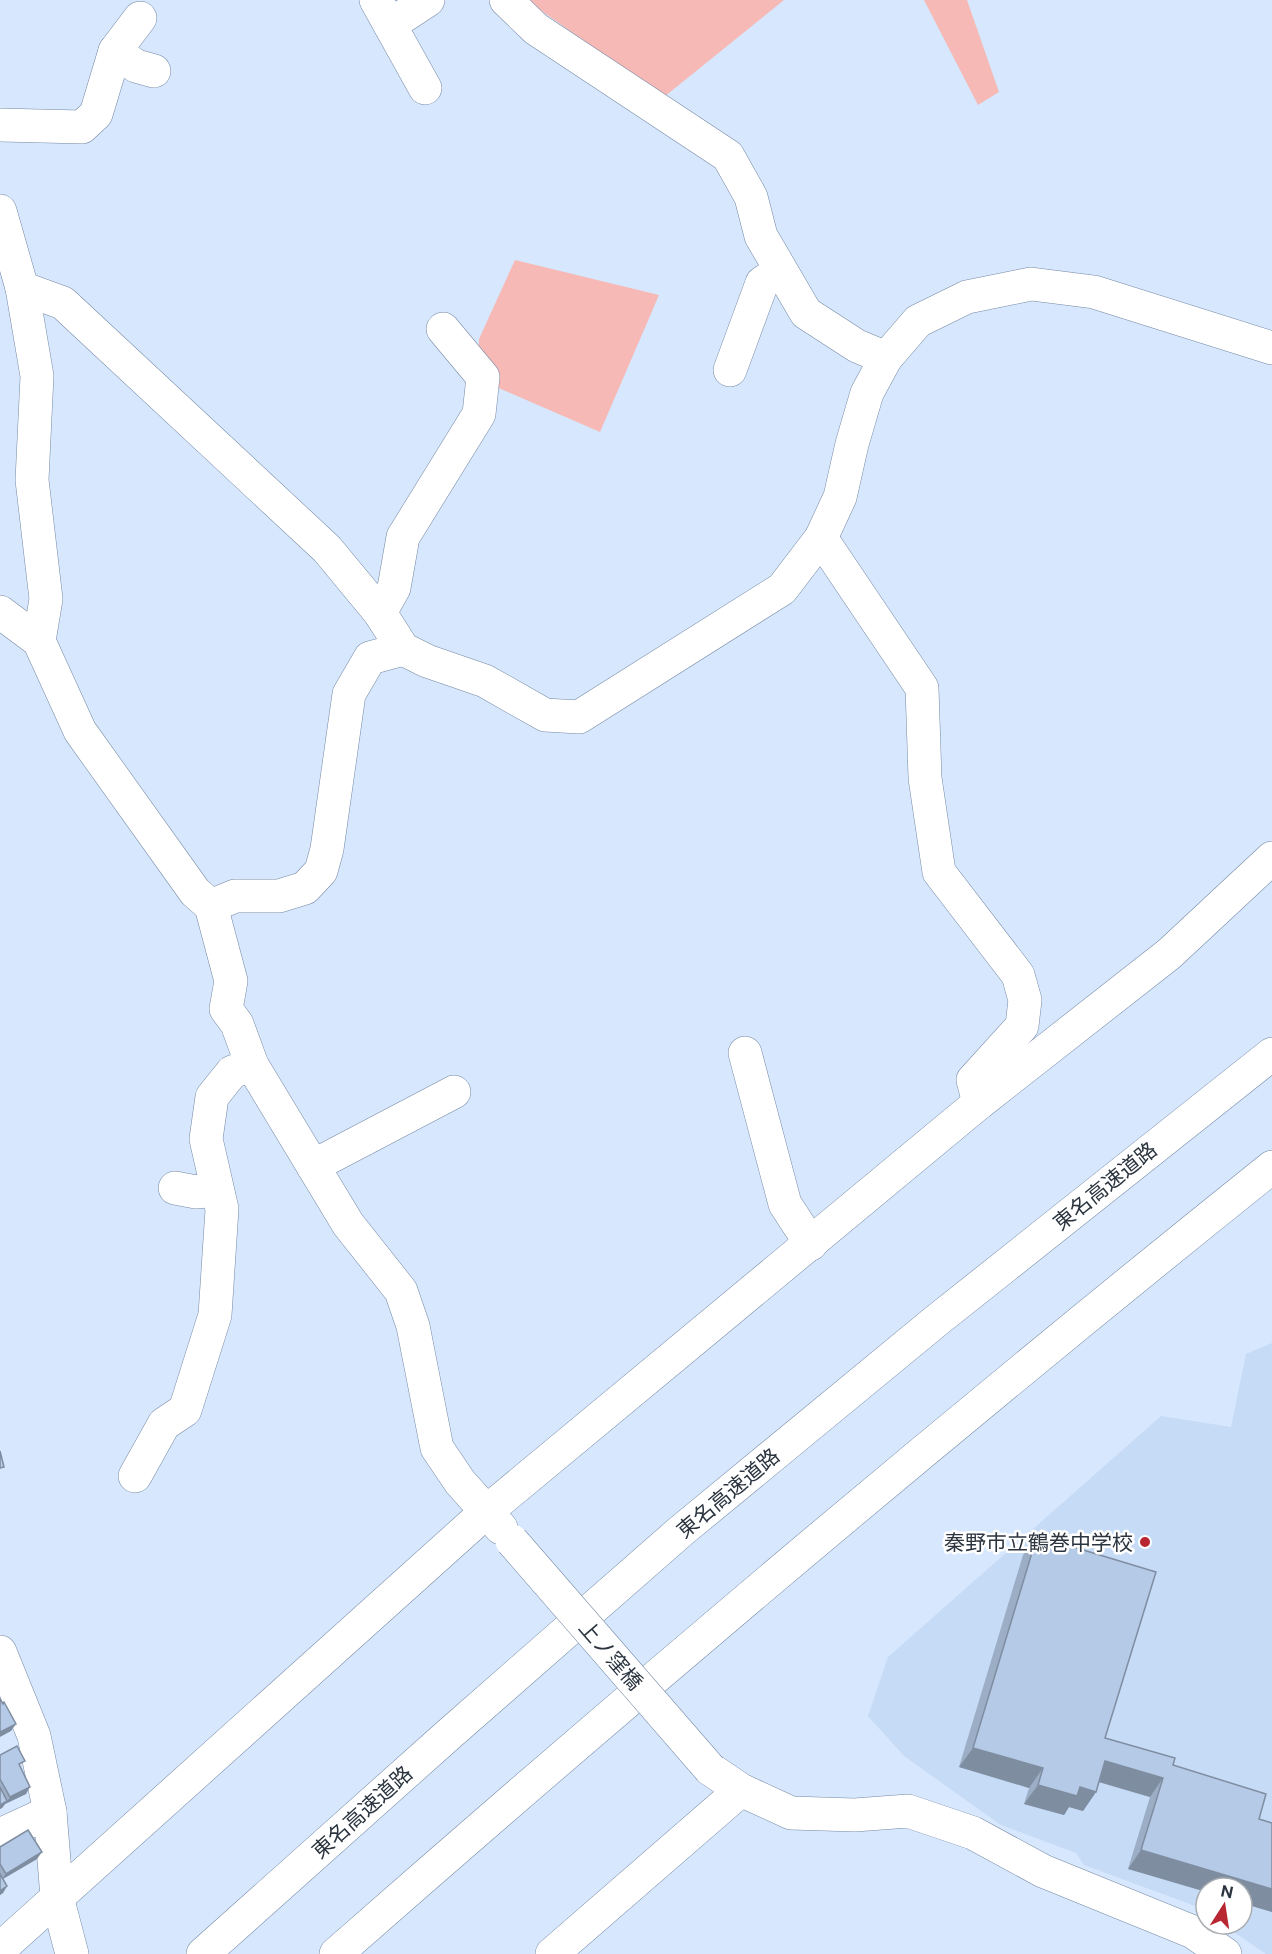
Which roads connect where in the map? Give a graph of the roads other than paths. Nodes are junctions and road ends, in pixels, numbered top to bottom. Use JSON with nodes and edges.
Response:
{"nodes":[{"id":1,"x":428,"y":0,"type":"edge"},
{"id":2,"x":506,"y":0,"type":"edge"},
{"id":3,"x":383,"y":12,"type":"edge"},
{"id":4,"x":140,"y":18,"type":"dead end"},
{"id":5,"x":114,"y":51,"type":"junction"},
{"id":6,"x":154,"y":71,"type":"dead end"},
{"id":7,"x":425,"y":88,"type":"dead end"},
{"id":8,"x":0,"y":125,"type":"edge"},
{"id":9,"x":0,"y":211,"type":"edge"},
{"id":10,"x":780,"y":271,"type":"junction"},
{"id":11,"x":22,"y":288,"type":"junction"},
{"id":12,"x":443,"y":329,"type":"dead end"},
{"id":13,"x":1272,"y":348,"type":"edge"},
{"id":14,"x":886,"y":358,"type":"junction"},
{"id":15,"x":730,"y":370,"type":"dead end"},
{"id":16,"x":821,"y":538,"type":"junction"},
{"id":17,"x":0,"y":612,"type":"edge"},
{"id":18,"x":380,"y":613,"type":"junction"},
{"id":19,"x":39,"y":641,"type":"junction"},
{"id":20,"x":403,"y":649,"type":"junction"},
{"id":21,"x":1272,"y":858,"type":"edge"},
{"id":22,"x":211,"y":906,"type":"junction"},
{"id":23,"x":745,"y":1053,"type":"dead end"},
{"id":24,"x":1272,"y":1054,"type":"edge"},
{"id":25,"x":252,"y":1065,"type":"junction"},
{"id":26,"x":454,"y":1092,"type":"dead end"},
{"id":27,"x":979,"y":1103,"type":"junction"},
{"id":28,"x":313,"y":1166,"type":"junction"},
{"id":29,"x":1272,"y":1167,"type":"edge"},
{"id":30,"x":175,"y":1188,"type":"dead end"},
{"id":31,"x":217,"y":1190,"type":"junction"},
{"id":32,"x":811,"y":1244,"type":"junction"},
{"id":33,"x":135,"y":1476,"type":"dead end"},
{"id":34,"x":486,"y":1512,"type":"junction"},
{"id":35,"x":3,"y":1671,"type":"edge"},
{"id":36,"x":741,"y":1790,"type":"junction"},
{"id":37,"x":50,"y":1812,"type":"junction"},
{"id":38,"x":0,"y":1835,"type":"edge"},
{"id":39,"x":57,"y":1897,"type":"junction"},
{"id":40,"x":0,"y":1950,"type":"edge"},
{"id":41,"x":72,"y":1954,"type":"edge"},
{"id":42,"x":203,"y":1954,"type":"edge"},
{"id":43,"x":336,"y":1954,"type":"edge"},
{"id":44,"x":552,"y":1954,"type":"edge"},
{"id":45,"x":1225,"y":1954,"type":"edge"}],
"edges":[{"from":1,"to":3,"type":"main road"},
{"from":2,"to":10,"type":"main road"},
{"from":3,"to":7,"type":"main road"},
{"from":4,"to":5,"type":"main road"},
{"from":5,"to":6,"type":"main road"},
{"from":5,"to":8,"type":"main road"},
{"from":9,"to":11,"type":"main road"},
{"from":10,"to":14,"type":"main road"},
{"from":10,"to":15,"type":"main road"},
{"from":11,"to":18,"type":"main road"},
{"from":11,"to":19,"type":"main road"},
{"from":12,"to":18,"type":"main road"},
{"from":13,"to":14,"type":"main road"},
{"from":14,"to":16,"type":"main road"},
{"from":16,"to":20,"type":"main road"},
{"from":16,"to":27,"type":"main road"},
{"from":17,"to":19,"type":"main road"},
{"from":18,"to":20,"type":"main road"},
{"from":19,"to":22,"type":"main road"},
{"from":20,"to":22,"type":"main road"},
{"from":21,"to":27,"type":"main road"},
{"from":22,"to":25,"type":"main road","name":"上ノ窪橋"},
{"from":23,"to":32,"type":"main road"},
{"from":24,"to":42,"type":"main road","name":"東名高速道路"},
{"from":25,"to":28,"type":"main road","name":"上ノ窪橋"},
{"from":25,"to":31,"type":"main road"},
{"from":26,"to":28,"type":"main road"},
{"from":27,"to":32,"type":"main road"},
{"from":28,"to":34,"type":"main road","name":"上ノ窪橋"},
{"from":29,"to":43,"type":"main road"},
{"from":30,"to":31,"type":"main road"},
{"from":31,"to":33,"type":"main road"},
{"from":32,"to":34,"type":"main road"},
{"from":34,"to":36,"type":"main road","name":"上ノ窪橋","bridge":true},
{"from":34,"to":39,"type":"main road"},
{"from":35,"to":37,"type":"main road"},
{"from":36,"to":44,"type":"main road"},
{"from":36,"to":45,"type":"main road","name":"上ノ窪橋"},
{"from":37,"to":38,"type":"main road"},
{"from":37,"to":39,"type":"main road"},
{"from":39,"to":40,"type":"main road"},
{"from":39,"to":41,"type":"main road"}]}
